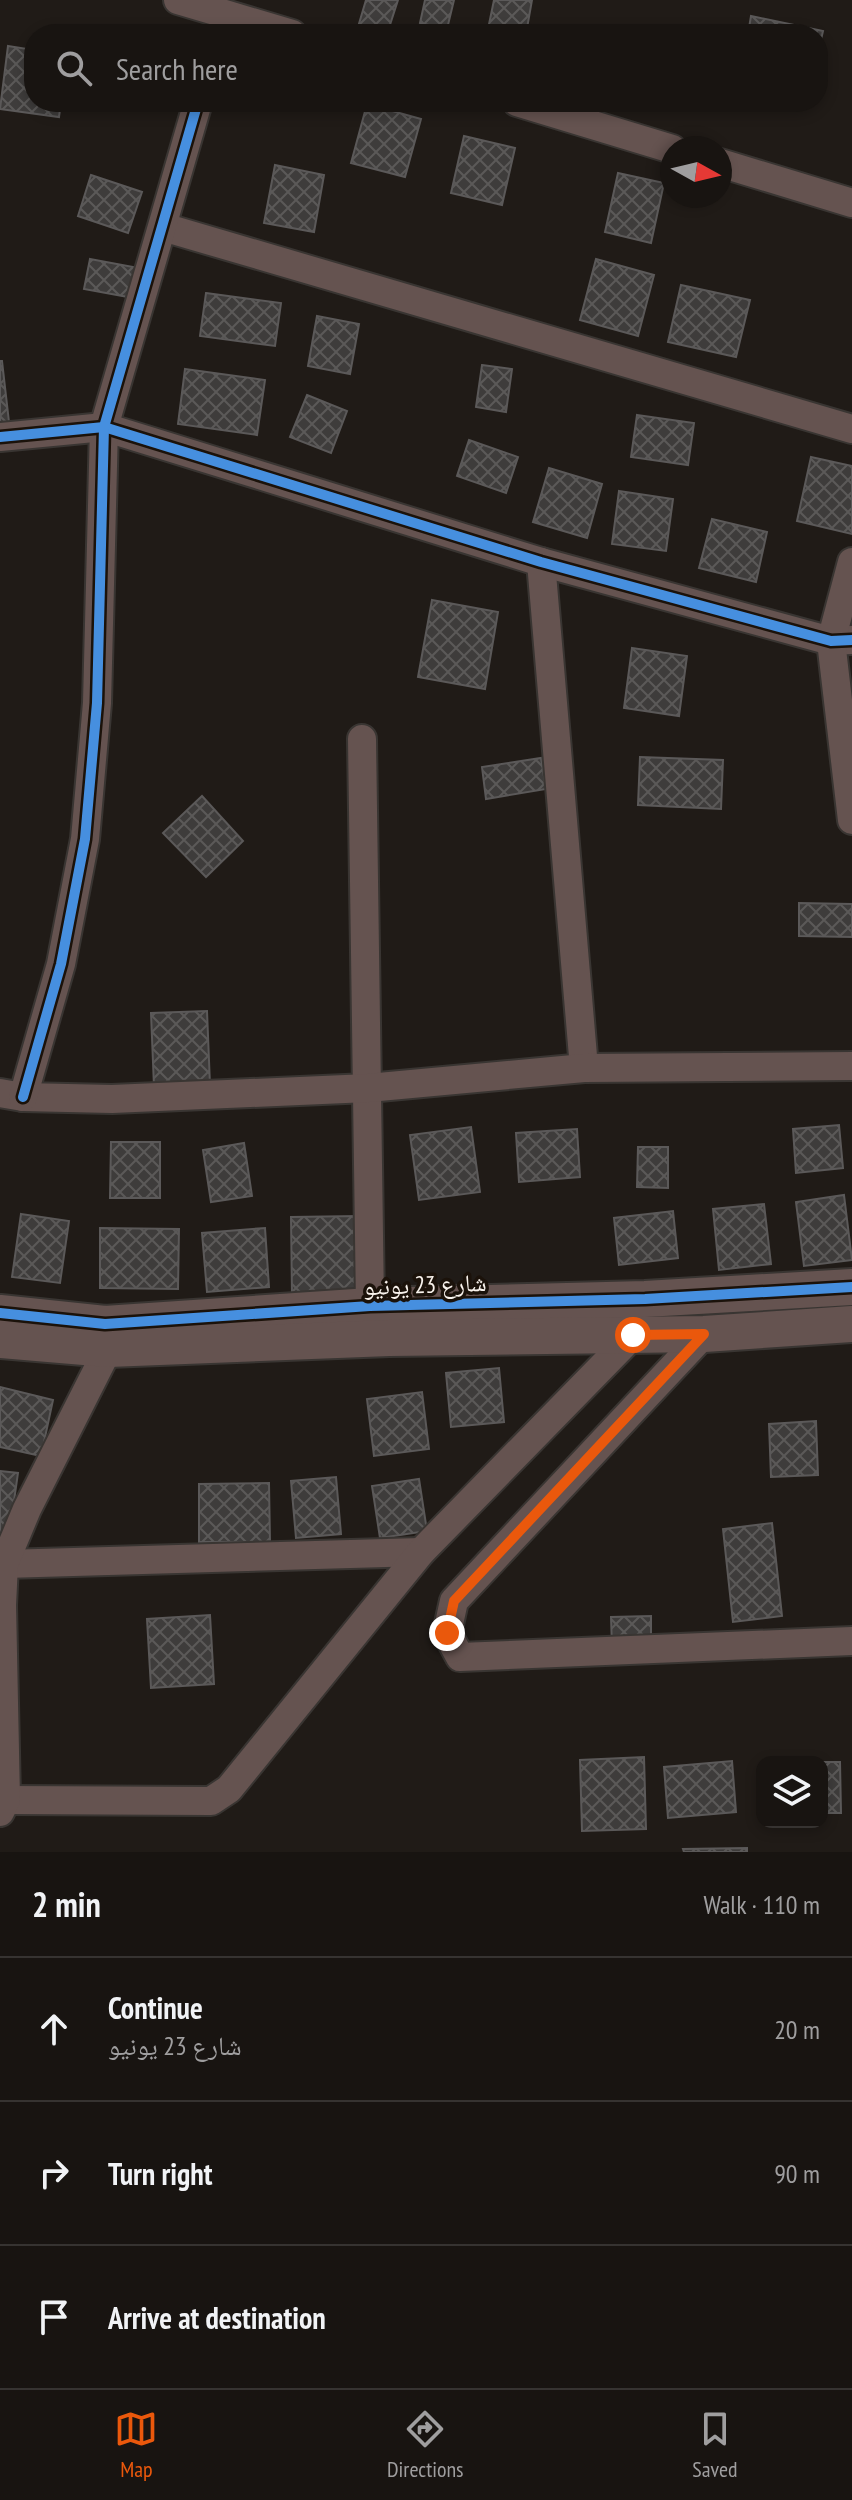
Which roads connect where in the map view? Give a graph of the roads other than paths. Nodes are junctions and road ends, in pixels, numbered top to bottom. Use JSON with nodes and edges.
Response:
{"nodes":[{"id":1,"x":178,"y":0,"type":"edge"},
{"id":2,"x":221,"y":24,"type":"edge"},
{"id":3,"x":195,"y":112,"type":"edge"},
{"id":4,"x":550,"y":112,"type":"edge"},
{"id":5,"x":660,"y":145,"type":"edge"},
{"id":6,"x":732,"y":167,"type":"edge"},
{"id":7,"x":852,"y":203,"type":"edge"},
{"id":8,"x":163,"y":227,"type":"junction"},
{"id":9,"x":104,"y":427,"type":"junction"},
{"id":10,"x":852,"y":429,"type":"edge"},
{"id":11,"x":0,"y":437,"type":"edge"},
{"id":12,"x":541,"y":562,"type":"junction"},
{"id":13,"x":852,"y":562,"type":"edge"},
{"id":14,"x":842,"y":640,"type":"edge"},
{"id":15,"x":362,"y":739,"type":"dead end"},
{"id":16,"x":852,"y":820,"type":"edge"},
{"id":17,"x":852,"y":1066,"type":"edge"},
{"id":18,"x":584,"y":1068,"type":"junction"},
{"id":19,"x":368,"y":1088,"type":"junction"},
{"id":20,"x":12,"y":1095,"type":"edge"},
{"id":21,"x":852,"y":1287,"type":"edge"},
{"id":22,"x":370,"y":1306,"type":"junction"},
{"id":23,"x":0,"y":1313,"type":"edge"},
{"id":24,"x":852,"y":1324,"type":"edge"},
{"id":25,"x":704,"y":1334,"type":"junction"},
{"id":26,"x":633,"y":1335,"type":"junction"},
{"id":27,"x":106,"y":1337,"type":"junction"},
{"id":28,"x":0,"y":1340,"type":"edge"},
{"id":29,"x":421,"y":1552,"type":"junction"},
{"id":30,"x":4,"y":1564,"type":"junction"},
{"id":31,"x":852,"y":1641,"type":"edge"},
{"id":32,"x":3,"y":1806,"type":"edge"}],
"edges":[{"from":1,"to":2,"type":"street"},
{"from":3,"to":8,"type":"street"},
{"from":4,"to":5,"type":"street"},
{"from":6,"to":7,"type":"street"},
{"from":8,"to":9,"type":"street"},
{"from":8,"to":10,"type":"street"},
{"from":9,"to":11,"type":"street"},
{"from":9,"to":12,"type":"street"},
{"from":9,"to":20,"type":"street"},
{"from":12,"to":14,"type":"street"},
{"from":12,"to":18,"type":"street"},
{"from":13,"to":14,"type":"street"},
{"from":14,"to":16,"type":"street"},
{"from":15,"to":19,"type":"street"},
{"from":17,"to":18,"type":"street"},
{"from":18,"to":19,"type":"street"},
{"from":19,"to":20,"type":"street"},
{"from":19,"to":22,"type":"street"},
{"from":21,"to":22,"type":"street","name":"شارع 23 يونيو"},
{"from":22,"to":27,"type":"street","name":"شارع 23 يونيو"},
{"from":23,"to":27,"type":"street","name":"شارع 23 يونيو"},
{"from":24,"to":25,"type":"street","name":"شارع 23 يونيو"},
{"from":25,"to":26,"type":"street","name":"شارع 23 يونيو"},
{"from":25,"to":31,"type":"street"},
{"from":26,"to":27,"type":"street","name":"شارع 23 يونيو"},
{"from":26,"to":29,"type":"street"},
{"from":27,"to":28,"type":"street","name":"شارع 23 يونيو"},
{"from":27,"to":30,"type":"street"},
{"from":29,"to":30,"type":"street"},
{"from":29,"to":32,"type":"street"},
{"from":30,"to":32,"type":"street"}]}
